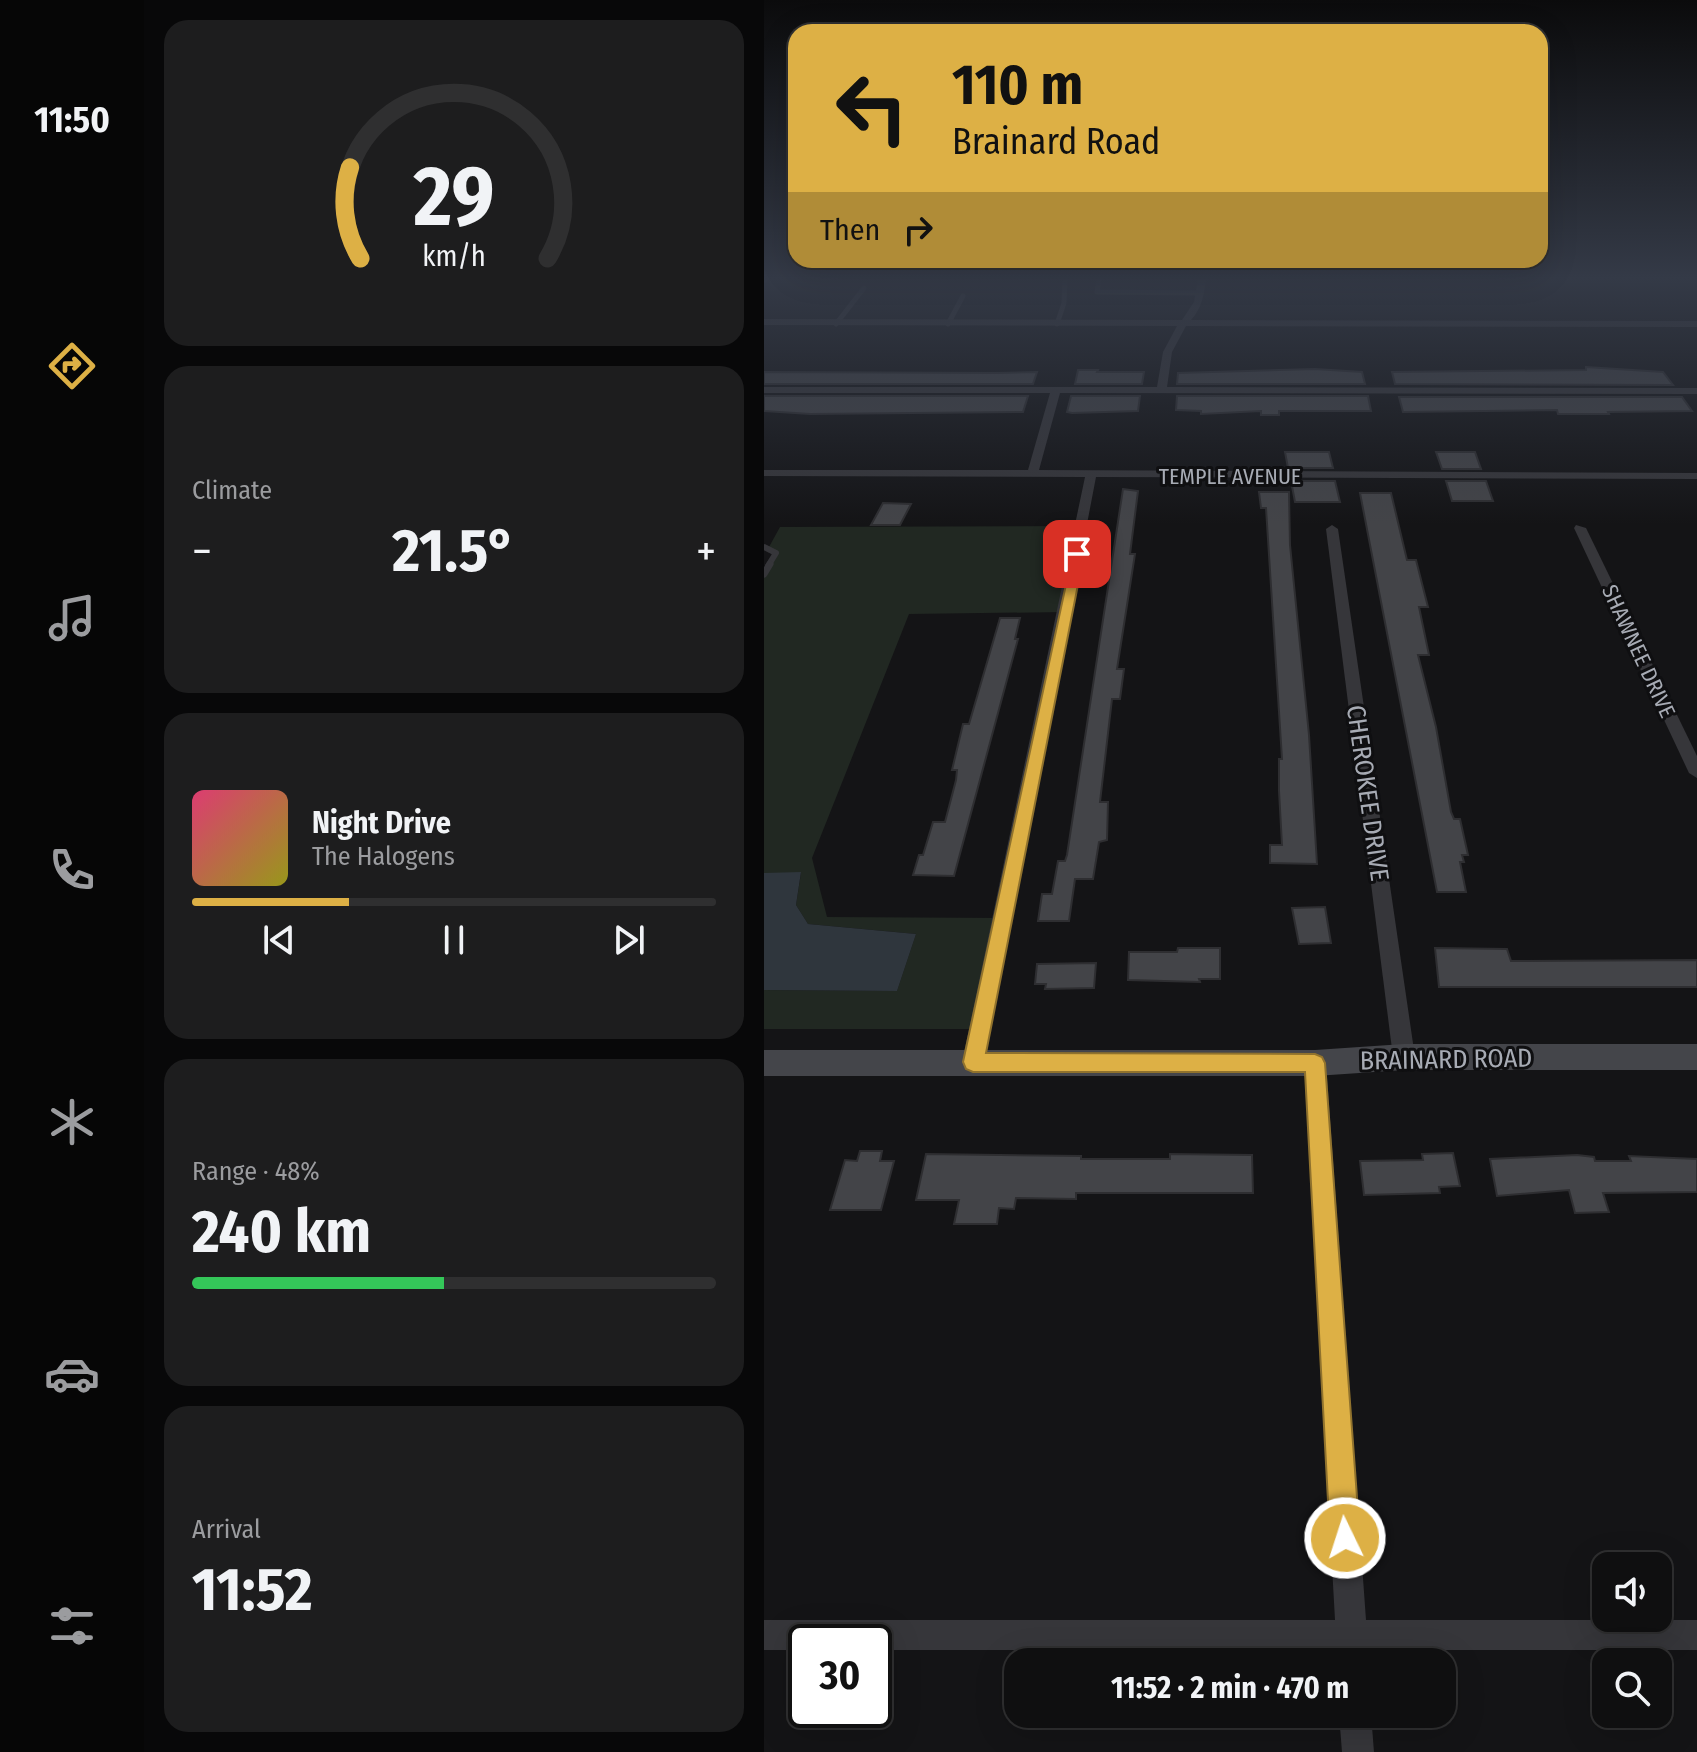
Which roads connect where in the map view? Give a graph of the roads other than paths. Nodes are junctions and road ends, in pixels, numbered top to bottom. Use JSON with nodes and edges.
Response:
{"nodes":[{"id":1,"x":1165,"y":361,"type":"edge"},
{"id":2,"x":764,"y":390,"type":"edge"},
{"id":3,"x":1162,"y":390,"type":"junction"},
{"id":4,"x":1056,"y":391,"type":"junction"},
{"id":5,"x":1697,"y":391,"type":"edge"},
{"id":6,"x":764,"y":473,"type":"edge"},
{"id":7,"x":1032,"y":475,"type":"junction"},
{"id":8,"x":1091,"y":476,"type":"junction"},
{"id":9,"x":1697,"y":476,"type":"edge"},
{"id":10,"x":1580,"y":528,"type":"dead end"},
{"id":11,"x":1332,"y":529,"type":"dead end"},
{"id":12,"x":764,"y":547,"type":"edge"},
{"id":13,"x":764,"y":574,"type":"edge"},
{"id":14,"x":1697,"y":773,"type":"edge"},
{"id":15,"x":1404,"y":1057,"type":"junction"},
{"id":16,"x":1697,"y":1057,"type":"edge"},
{"id":17,"x":973,"y":1062,"type":"junction"},
{"id":18,"x":764,"y":1063,"type":"edge"},
{"id":19,"x":1315,"y":1063,"type":"junction"},
{"id":20,"x":764,"y":1635,"type":"edge"},
{"id":21,"x":1697,"y":1635,"type":"edge"},
{"id":22,"x":1352,"y":1648,"type":"edge"},
{"id":23,"x":1356,"y":1728,"type":"edge"},
{"id":24,"x":1358,"y":1752,"type":"edge"}],
"edges":[{"from":1,"to":3,"type":"street"},
{"from":2,"to":4,"type":"street"},
{"from":3,"to":4,"type":"street"},
{"from":3,"to":5,"type":"street"},
{"from":4,"to":7,"type":"street"},
{"from":6,"to":7,"type":"street","name":"TEMPLE AVENUE"},
{"from":7,"to":8,"type":"street","name":"TEMPLE AVENUE"},
{"from":8,"to":9,"type":"street","name":"TEMPLE AVENUE"},
{"from":8,"to":17,"type":"street"},
{"from":10,"to":14,"type":"street","name":"SHAWNEE DRIVE"},
{"from":11,"to":15,"type":"street","name":"CHEROKEE DRIVE"},
{"from":12,"to":13,"type":"lane"},
{"from":15,"to":16,"type":"main road","name":"BRAINARD ROAD"},
{"from":15,"to":19,"type":"main road","name":"BRAINARD ROAD"},
{"from":17,"to":18,"type":"main road","name":"BRAINARD ROAD"},
{"from":17,"to":19,"type":"main road","name":"BRAINARD ROAD"},
{"from":19,"to":22,"type":"street"},
{"from":20,"to":22,"type":"street"},
{"from":21,"to":22,"type":"street"},
{"from":23,"to":24,"type":"street"}]}
